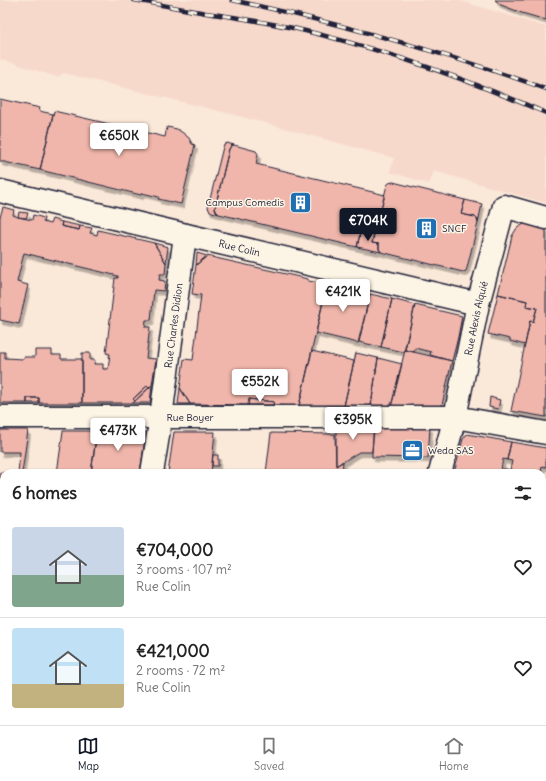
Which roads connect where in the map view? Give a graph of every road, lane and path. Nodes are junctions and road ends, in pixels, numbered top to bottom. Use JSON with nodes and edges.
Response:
{"nodes":[{"id":1,"x":0,"y":191,"type":"edge"},
{"id":2,"x":546,"y":218,"type":"edge"},
{"id":3,"x":184,"y":235,"type":"junction"},
{"id":4,"x":478,"y":304,"type":"junction"},
{"id":5,"x":0,"y":417,"type":"edge"},
{"id":6,"x":161,"y":417,"type":"junction"},
{"id":7,"x":455,"y":417,"type":"junction"},
{"id":8,"x":546,"y":433,"type":"edge"},
{"id":9,"x":153,"y":469,"type":"edge"},
{"id":10,"x":441,"y":469,"type":"edge"}],
"edges":[{"from":1,"to":3,"type":"street","name":"Rue Colin"},
{"from":2,"to":4,"type":"street","name":"Rue Alexis Alquié"},
{"from":3,"to":4,"type":"street","name":"Rue Colin"},
{"from":3,"to":6,"type":"street","name":"Rue Charles Didion"},
{"from":4,"to":7,"type":"street","name":"Rue Alexis Alquié"},
{"from":5,"to":6,"type":"street","name":"Rue Boyer"},
{"from":6,"to":7,"type":"street","name":"Rue Boyer"},
{"from":6,"to":9,"type":"street","name":"Rue Charles Didion"},
{"from":7,"to":8,"type":"street","name":"Rue Boyer"},
{"from":7,"to":10,"type":"street","name":"Rue Alexis Alquié"}]}
